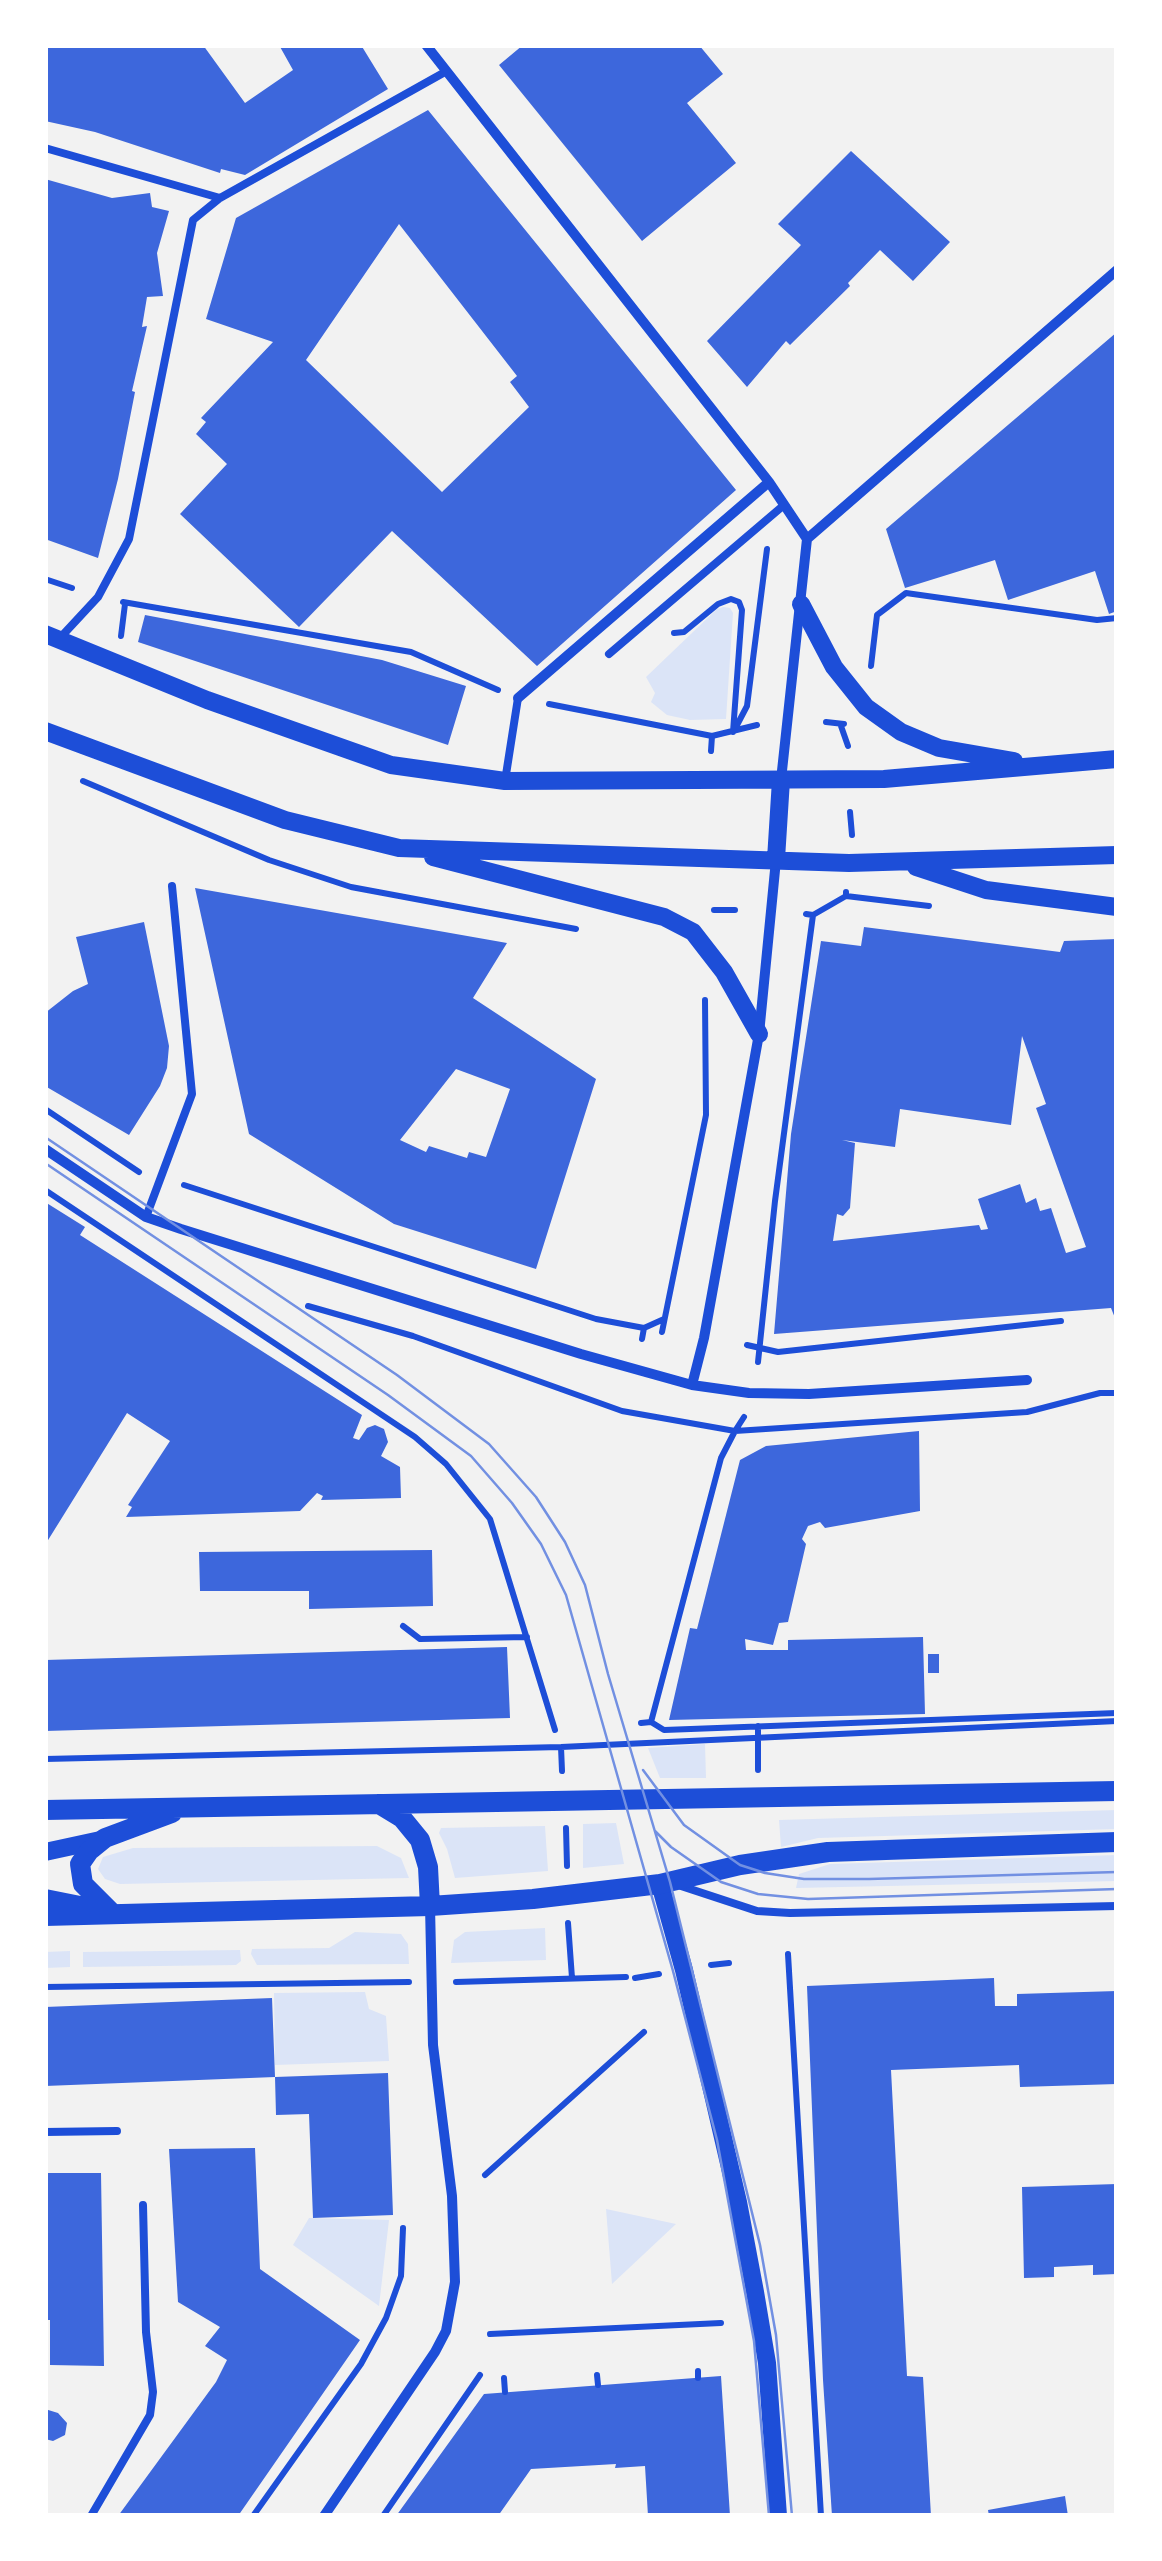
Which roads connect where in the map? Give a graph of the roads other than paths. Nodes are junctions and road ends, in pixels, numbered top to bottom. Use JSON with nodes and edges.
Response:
{"nodes":[{"id":1,"x":426,"y":45,"type":"edge"},
{"id":2,"x":445,"y":72,"type":"junction"},
{"id":3,"x":45,"y":148,"type":"edge"},
{"id":4,"x":220,"y":198,"type":"junction"},
{"id":5,"x":1117,"y":270,"type":"edge"},
{"id":6,"x":769,"y":482,"type":"junction"},
{"id":7,"x":784,"y":505,"type":"junction"},
{"id":8,"x":807,"y":539,"type":"junction"},
{"id":9,"x":801,"y":604,"type":"junction"},
{"id":10,"x":52,"y":636,"type":"edge"},
{"id":11,"x":609,"y":654,"type":"dead end"},
{"id":12,"x":518,"y":698,"type":"joint"},
{"id":13,"x":45,"y":731,"type":"edge"},
{"id":14,"x":1117,"y":759,"type":"edge"},
{"id":15,"x":1039,"y":766,"type":"junction"},
{"id":16,"x":781,"y":780,"type":"junction"},
{"id":17,"x":505,"y":781,"type":"junction"},
{"id":18,"x":399,"y":848,"type":"junction"},
{"id":19,"x":1117,"y":854,"type":"edge"},
{"id":20,"x":776,"y":859,"type":"junction"},
{"id":21,"x":902,"y":862,"type":"junction"},
{"id":22,"x":172,"y":886,"type":"dead end"},
{"id":23,"x":1117,"y":907,"type":"edge"},
{"id":24,"x":758,"y":1034,"type":"junction"},
{"id":25,"x":45,"y":1149,"type":"edge"},
{"id":26,"x":146,"y":1216,"type":"junction"},
{"id":27,"x":1026,"y":1380,"type":"dead end"},
{"id":28,"x":692,"y":1385,"type":"junction"},
{"id":29,"x":1117,"y":1791,"type":"edge"},
{"id":30,"x":379,"y":1804,"type":"junction"},
{"id":31,"x":186,"y":1808,"type":"junction"},
{"id":32,"x":45,"y":1810,"type":"edge"},
{"id":33,"x":106,"y":1838,"type":"junction"},
{"id":34,"x":1117,"y":1842,"type":"edge"},
{"id":35,"x":45,"y":1852,"type":"edge"},
{"id":36,"x":665,"y":1883,"type":"junction"},
{"id":37,"x":45,"y":1899,"type":"edge"},
{"id":38,"x":430,"y":1906,"type":"junction"},
{"id":39,"x":1117,"y":1906,"type":"edge"},
{"id":40,"x":111,"y":1912,"type":"junction"},
{"id":41,"x":45,"y":1916,"type":"edge"},
{"id":42,"x":117,"y":2131,"type":"dead end"},
{"id":43,"x":45,"y":2132,"type":"edge"},
{"id":44,"x":143,"y":2205,"type":"dead end"},
{"id":45,"x":91,"y":2516,"type":"edge"},
{"id":46,"x":324,"y":2516,"type":"edge"},
{"id":47,"x":778,"y":2516,"type":"edge"}],
"edges":[{"from":1,"to":2,"type":"street"},
{"from":2,"to":4,"type":"lane"},
{"from":2,"to":6,"type":"street"},
{"from":3,"to":4,"type":"lane"},
{"from":4,"to":10,"type":"lane"},
{"from":5,"to":8,"type":"street"},
{"from":6,"to":7,"type":"street"},
{"from":6,"to":12,"type":"street"},
{"from":7,"to":8,"type":"street"},
{"from":7,"to":11,"type":"lane"},
{"from":8,"to":9,"type":"street"},
{"from":9,"to":15,"type":"street"},
{"from":9,"to":16,"type":"street"},
{"from":10,"to":17,"type":"street"},
{"from":12,"to":17,"type":"lane"},
{"from":13,"to":18,"type":"street"},
{"from":14,"to":15,"type":"street"},
{"from":15,"to":16,"type":"street"},
{"from":16,"to":17,"type":"street"},
{"from":16,"to":20,"type":"street"},
{"from":18,"to":20,"type":"street"},
{"from":18,"to":24,"type":"street"},
{"from":19,"to":21,"type":"street"},
{"from":20,"to":21,"type":"street"},
{"from":20,"to":24,"type":"street"},
{"from":21,"to":23,"type":"street"},
{"from":22,"to":26,"type":"lane"},
{"from":24,"to":28,"type":"street"},
{"from":25,"to":26,"type":"street"},
{"from":26,"to":28,"type":"street"},
{"from":27,"to":28,"type":"street"},
{"from":29,"to":30,"type":"main road"},
{"from":30,"to":31,"type":"main road"},
{"from":30,"to":38,"type":"main road"},
{"from":31,"to":32,"type":"main road"},
{"from":31,"to":33,"type":"main road"},
{"from":33,"to":35,"type":"street"},
{"from":33,"to":40,"type":"main road"},
{"from":34,"to":36,"type":"main road"},
{"from":36,"to":38,"type":"main road"},
{"from":36,"to":39,"type":"lane"},
{"from":36,"to":47,"type":"street"},
{"from":37,"to":40,"type":"main road"},
{"from":38,"to":40,"type":"main road"},
{"from":38,"to":46,"type":"street"},
{"from":40,"to":41,"type":"main road"},
{"from":42,"to":43,"type":"lane"},
{"from":44,"to":45,"type":"lane"}]}
